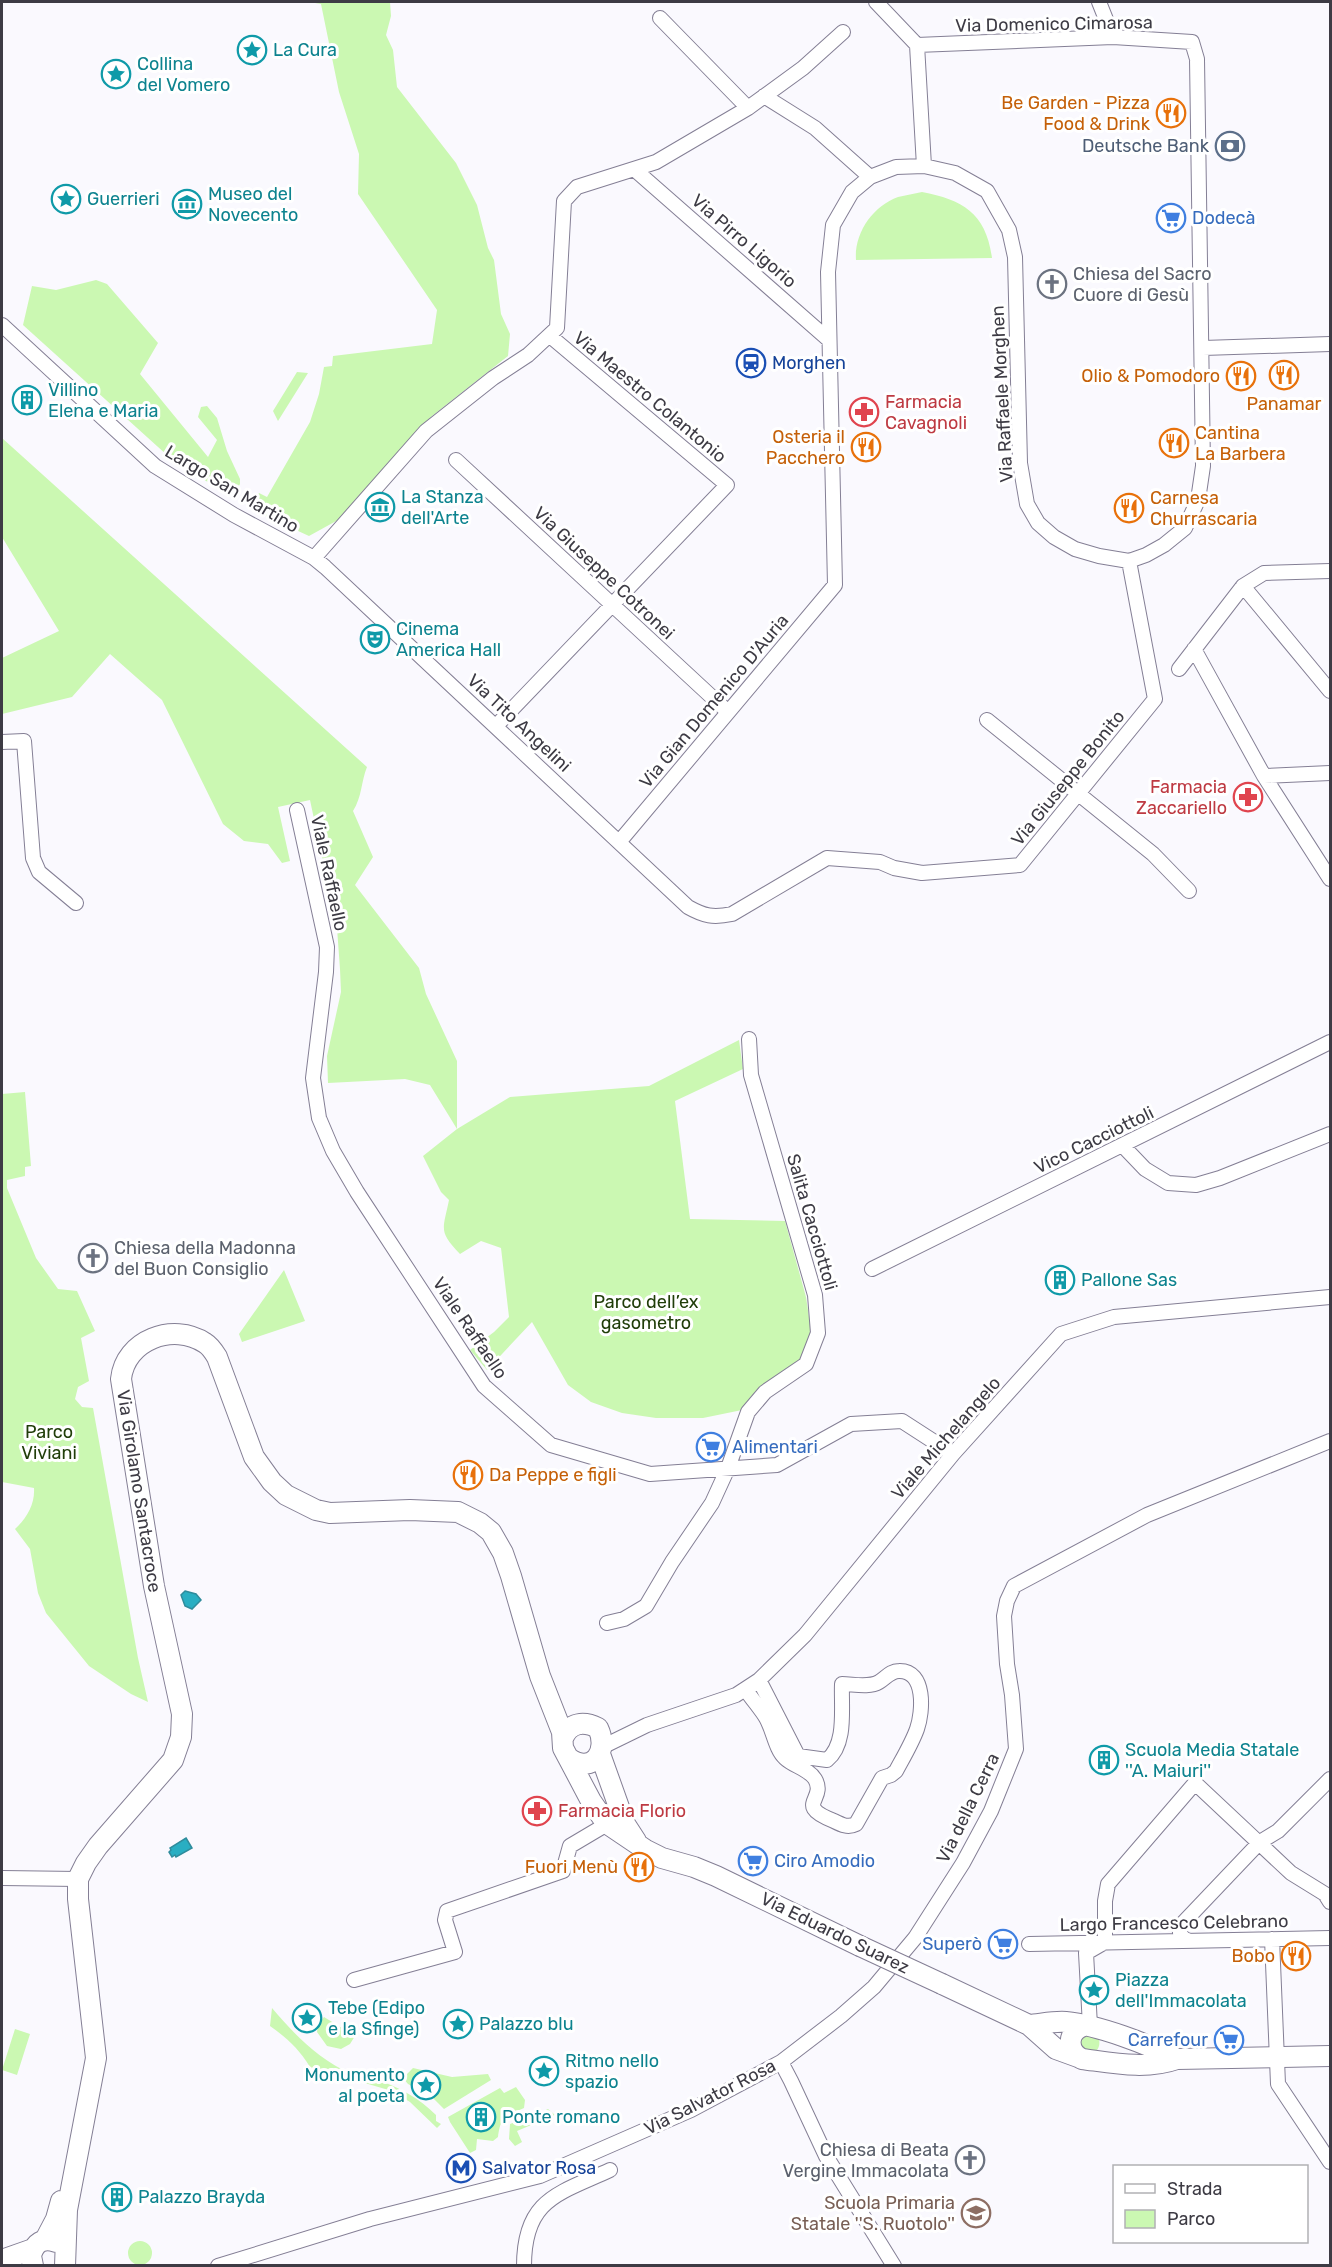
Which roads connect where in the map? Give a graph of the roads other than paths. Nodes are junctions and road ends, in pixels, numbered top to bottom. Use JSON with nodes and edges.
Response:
{"nodes":[{"id":1,"x":876,"y":2,"type":"edge"},
{"id":2,"x":1099,"y":2,"type":"edge"},
{"id":3,"x":660,"y":18,"type":"dead end"},
{"id":4,"x":843,"y":32,"type":"dead end"},
{"id":5,"x":1113,"y":37,"type":"junction"},
{"id":6,"x":917,"y":45,"type":"junction"},
{"id":7,"x":764,"y":96,"type":"junction"},
{"id":8,"x":748,"y":108,"type":"junction"},
{"id":9,"x":924,"y":166,"type":"junction"},
{"id":10,"x":634,"y":169,"type":"junction"},
{"id":11,"x":870,"y":177,"type":"junction"},
{"id":12,"x":2,"y":325,"type":"edge"},
{"id":13,"x":550,"y":336,"type":"junction"},
{"id":14,"x":829,"y":340,"type":"junction"},
{"id":15,"x":1330,"y":344,"type":"edge"},
{"id":16,"x":1203,"y":348,"type":"junction"},
{"id":17,"x":456,"y":460,"type":"dead end"},
{"id":18,"x":314,"y":558,"type":"junction"},
{"id":19,"x":1129,"y":561,"type":"junction"},
{"id":20,"x":1330,"y":571,"type":"edge"},
{"id":21,"x":835,"y":585,"type":"joint"},
{"id":22,"x":1243,"y":586,"type":"junction"},
{"id":23,"x":611,"y":604,"type":"junction"},
{"id":24,"x":1194,"y":649,"type":"junction"},
{"id":25,"x":1179,"y":669,"type":"dead end"},
{"id":26,"x":1330,"y":691,"type":"edge"},
{"id":27,"x":728,"y":712,"type":"junction"},
{"id":28,"x":987,"y":720,"type":"dead end"},
{"id":29,"x":496,"y":726,"type":"junction"},
{"id":30,"x":2,"y":742,"type":"edge"},
{"id":31,"x":1330,"y":772,"type":"edge"},
{"id":32,"x":1263,"y":776,"type":"junction"},
{"id":33,"x":1079,"y":793,"type":"junction"},
{"id":34,"x":297,"y":810,"type":"dead end"},
{"id":35,"x":620,"y":841,"type":"junction"},
{"id":36,"x":1330,"y":879,"type":"edge"},
{"id":37,"x":1189,"y":891,"type":"dead end"},
{"id":38,"x":76,"y":903,"type":"dead end"},
{"id":39,"x":749,"y":1039,"type":"dead end"},
{"id":40,"x":1330,"y":1042,"type":"edge"},
{"id":41,"x":1330,"y":1134,"type":"edge"},
{"id":42,"x":1123,"y":1146,"type":"junction"},
{"id":43,"x":872,"y":1269,"type":"dead end"},
{"id":44,"x":1330,"y":1297,"type":"edge"},
{"id":45,"x":1330,"y":1442,"type":"edge"},
{"id":46,"x":953,"y":1454,"type":"junction"},
{"id":47,"x":728,"y":1468,"type":"junction"},
{"id":48,"x":607,"y":1623,"type":"dead end"},
{"id":49,"x":759,"y":1680,"type":"junction"},
{"id":50,"x":746,"y":1690,"type":"junction"},
{"id":51,"x":569,"y":1731,"type":"junction"},
{"id":52,"x":600,"y":1743,"type":"junction"},
{"id":53,"x":570,"y":1759,"type":"junction"},
{"id":54,"x":1330,"y":1779,"type":"edge"},
{"id":55,"x":620,"y":1809,"type":"junction"},
{"id":56,"x":606,"y":1823,"type":"junction"},
{"id":57,"x":1260,"y":1842,"type":"junction"},
{"id":58,"x":640,"y":1846,"type":"junction"},
{"id":59,"x":2,"y":1878,"type":"edge"},
{"id":60,"x":78,"y":1879,"type":"junction"},
{"id":61,"x":1330,"y":1902,"type":"edge"},
{"id":62,"x":1327,"y":1936,"type":"edge"},
{"id":63,"x":1272,"y":1939,"type":"junction"},
{"id":64,"x":1190,"y":1941,"type":"junction"},
{"id":65,"x":1105,"y":1942,"type":"junction"},
{"id":66,"x":1029,"y":1944,"type":"dead end"},
{"id":67,"x":354,"y":1980,"type":"dead end"},
{"id":68,"x":874,"y":1987,"type":"joint"},
{"id":69,"x":1029,"y":2025,"type":"junction"},
{"id":70,"x":1090,"y":2027,"type":"junction"},
{"id":71,"x":94,"y":2037,"type":"junction"},
{"id":72,"x":1330,"y":2056,"type":"edge"},
{"id":73,"x":1276,"y":2057,"type":"junction"},
{"id":74,"x":1082,"y":2058,"type":"junction"},
{"id":75,"x":1177,"y":2059,"type":"junction"},
{"id":76,"x":781,"y":2062,"type":"junction"},
{"id":77,"x":1330,"y":2162,"type":"edge"},
{"id":78,"x":610,"y":2170,"type":"dead end"},
{"id":79,"x":37,"y":2251,"type":"edge"},
{"id":80,"x":7,"y":2261,"type":"edge"},
{"id":81,"x":65,"y":2262,"type":"edge"},
{"id":82,"x":891,"y":2264,"type":"edge"},
{"id":83,"x":218,"y":2265,"type":"edge"},
{"id":84,"x":524,"y":2265,"type":"edge"}],
"edges":[{"from":1,"to":6,"type":"street"},
{"from":2,"to":5,"type":"street"},
{"from":3,"to":8,"type":"street"},
{"from":4,"to":7,"type":"street"},
{"from":5,"to":6,"type":"street","name":"Via Domenico Cimarosa"},
{"from":5,"to":16,"type":"street","name":"Via Domenico Cimarosa"},
{"from":6,"to":9,"type":"street"},
{"from":7,"to":8,"type":"street"},
{"from":7,"to":11,"type":"street"},
{"from":8,"to":10,"type":"street"},
{"from":9,"to":11,"type":"street","name":"Via Raffaele Morghen"},
{"from":9,"to":19,"type":"street","name":"Via Raffaele Morghen"},
{"from":10,"to":13,"type":"street"},
{"from":10,"to":14,"type":"street","name":"Via Pirro Ligorio"},
{"from":11,"to":14,"type":"street","name":"Via Raffaele Morghen"},
{"from":12,"to":18,"type":"street","name":"Largo San Martino"},
{"from":13,"to":18,"type":"street"},
{"from":13,"to":23,"type":"street","name":"Via Maestro Colantonio"},
{"from":14,"to":21,"type":"street","name":"Via Raffaele Morghen"},
{"from":15,"to":16,"type":"street"},
{"from":16,"to":19,"type":"street"},
{"from":17,"to":23,"type":"street","name":"Via Giuseppe Cotronei"},
{"from":18,"to":29,"type":"street","name":"Via Tito Angelini"},
{"from":19,"to":33,"type":"street","name":"Via Giuseppe Bonito"},
{"from":20,"to":22,"type":"street"},
{"from":21,"to":27,"type":"street","name":"Via Gian Domenico D'Auria"},
{"from":22,"to":24,"type":"street"},
{"from":22,"to":26,"type":"street"},
{"from":23,"to":27,"type":"street","name":"Via Giuseppe Cotronei"},
{"from":23,"to":29,"type":"street"},
{"from":24,"to":25,"type":"street"},
{"from":24,"to":32,"type":"street"},
{"from":27,"to":35,"type":"street","name":"Via Gian Domenico D'Auria"},
{"from":28,"to":33,"type":"street"},
{"from":29,"to":35,"type":"street","name":"Via Tito Angelini"},
{"from":30,"to":38,"type":"street"},
{"from":31,"to":32,"type":"street"},
{"from":32,"to":36,"type":"street"},
{"from":33,"to":35,"type":"street","name":"Via Giuseppe Bonito"},
{"from":33,"to":37,"type":"street"},
{"from":34,"to":47,"type":"street","name":"Viale Raffaello"},
{"from":39,"to":47,"type":"street","name":"Salita Cacciottoli"},
{"from":40,"to":42,"type":"street","name":"Vico Cacciottoli"},
{"from":41,"to":42,"type":"street"},
{"from":42,"to":43,"type":"street","name":"Vico Cacciottoli"},
{"from":44,"to":46,"type":"street","name":"Viale Michelangelo"},
{"from":45,"to":68,"type":"street","name":"Via della Cerra"},
{"from":46,"to":47,"type":"street","name":"Viale Raffaello"},
{"from":46,"to":49,"type":"street","name":"Viale Michelangelo"},
{"from":47,"to":48,"type":"street","name":"Salita Cacciottoli"},
{"from":49,"to":50,"type":"street","name":"Viale Michelangelo"},
{"from":49,"to":50,"type":"street"},
{"from":50,"to":52,"type":"street","name":"Viale Michelangelo"},
{"from":51,"to":52,"type":"street"},
{"from":51,"to":53,"type":"street"},
{"from":51,"to":60,"type":"street","name":"Via Girolamo Santacroce"},
{"from":52,"to":53,"type":"street"},
{"from":52,"to":55,"type":"street"},
{"from":53,"to":56,"type":"street"},
{"from":54,"to":57,"type":"street"},
{"from":55,"to":56,"type":"street"},
{"from":55,"to":58,"type":"street"},
{"from":56,"to":58,"type":"street","name":"Via Eduardo Suarez"},
{"from":56,"to":67,"type":"street"},
{"from":57,"to":61,"type":"street"},
{"from":57,"to":64,"type":"street"},
{"from":57,"to":65,"type":"street"},
{"from":58,"to":69,"type":"street","name":"Via Eduardo Suarez","bridge":true},
{"from":59,"to":60,"type":"street"},
{"from":60,"to":71,"type":"street"},
{"from":62,"to":63,"type":"street","name":"Largo Francesco Celebrano"},
{"from":63,"to":64,"type":"street","name":"Largo Francesco Celebrano"},
{"from":63,"to":73,"type":"street"},
{"from":64,"to":65,"type":"street","name":"Largo Francesco Celebrano"},
{"from":65,"to":66,"type":"street","name":"Largo Francesco Celebrano"},
{"from":65,"to":70,"type":"street"},
{"from":68,"to":76,"type":"street","name":"Via Salvator Rosa"},
{"from":69,"to":70,"type":"street"},
{"from":69,"to":74,"type":"street"},
{"from":70,"to":74,"type":"street"},
{"from":70,"to":74,"type":"street"},
{"from":70,"to":75,"type":"street"},
{"from":71,"to":79,"type":"street"},
{"from":71,"to":81,"type":"street"},
{"from":72,"to":73,"type":"street"},
{"from":73,"to":75,"type":"street"},
{"from":73,"to":77,"type":"street"},
{"from":74,"to":75,"type":"street"},
{"from":76,"to":82,"type":"street"},
{"from":76,"to":83,"type":"street","name":"Via Salvator Rosa"},
{"from":78,"to":84,"type":"street"},
{"from":79,"to":80,"type":"street"},
{"from":79,"to":81,"type":"street"}]}
